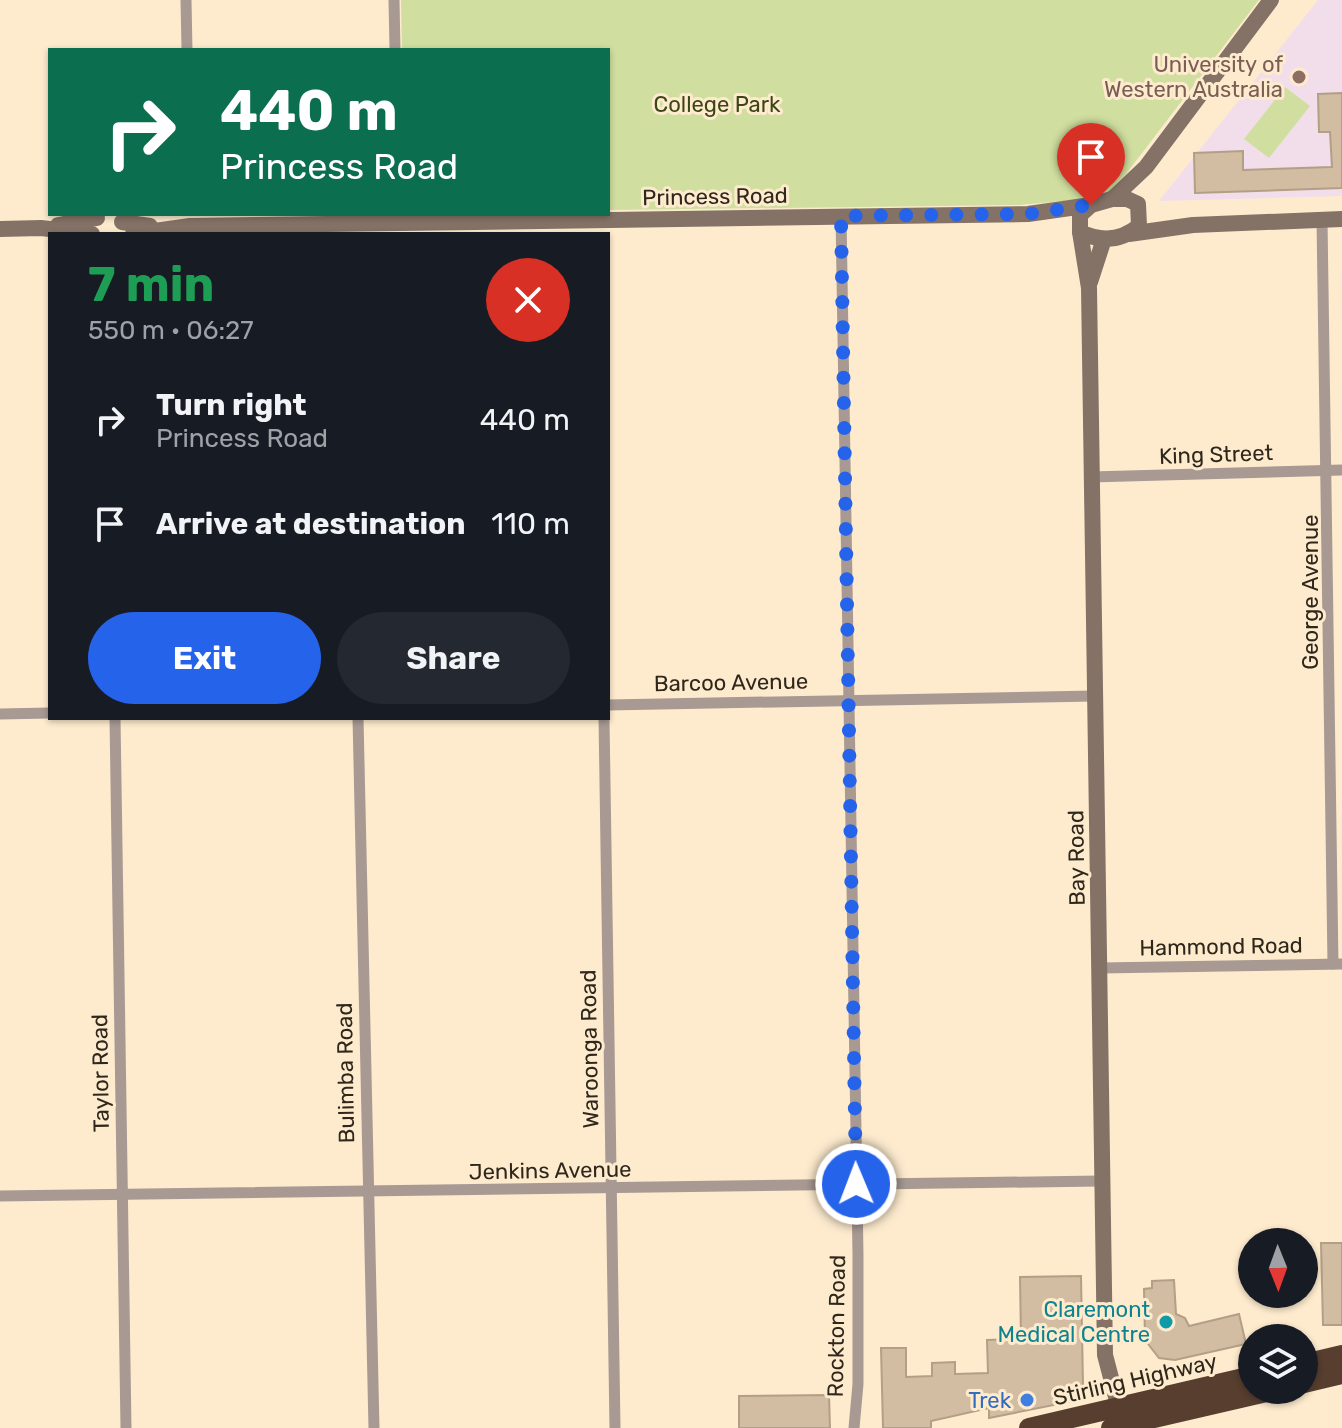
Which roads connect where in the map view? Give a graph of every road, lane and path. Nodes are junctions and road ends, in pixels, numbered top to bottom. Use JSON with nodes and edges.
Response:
{"nodes":[{"id":1,"x":186,"y":0,"type":"edge"},
{"id":2,"x":394,"y":0,"type":"edge"},
{"id":3,"x":1271,"y":0,"type":"edge"},
{"id":4,"x":187,"y":48,"type":"edge"},
{"id":5,"x":395,"y":48,"type":"edge"},
{"id":6,"x":1146,"y":167,"type":"junction"},
{"id":7,"x":1112,"y":199,"type":"junction"},
{"id":8,"x":1091,"y":205,"type":"junction"},
{"id":9,"x":1139,"y":211,"type":"junction"},
{"id":10,"x":1028,"y":214,"type":"junction"},
{"id":11,"x":841,"y":216,"type":"junction"},
{"id":12,"x":397,"y":219,"type":"edge"},
{"id":13,"x":1342,"y":219,"type":"edge"},
{"id":14,"x":190,"y":220,"type":"edge"},
{"id":15,"x":1322,"y":220,"type":"junction"},
{"id":16,"x":1193,"y":225,"type":"junction"},
{"id":17,"x":109,"y":226,"type":"edge"},
{"id":18,"x":597,"y":227,"type":"edge"},
{"id":19,"x":0,"y":229,"type":"edge"},
{"id":20,"x":351,"y":229,"type":"edge"},
{"id":21,"x":1078,"y":229,"type":"junction"},
{"id":22,"x":1129,"y":234,"type":"junction"},
{"id":23,"x":1104,"y":239,"type":"junction"},
{"id":24,"x":1089,"y":288,"type":"junction"},
{"id":25,"x":1329,"y":470,"type":"junction"},
{"id":26,"x":1342,"y":470,"type":"edge"},
{"id":27,"x":1091,"y":477,"type":"junction"},
{"id":28,"x":1094,"y":696,"type":"junction"},
{"id":29,"x":849,"y":700,"type":"junction"},
{"id":30,"x":610,"y":705,"type":"edge"},
{"id":31,"x":48,"y":713,"type":"edge"},
{"id":32,"x":0,"y":714,"type":"edge"},
{"id":33,"x":115,"y":720,"type":"edge"},
{"id":34,"x":358,"y":720,"type":"edge"},
{"id":35,"x":604,"y":720,"type":"edge"},
{"id":36,"x":1337,"y":964,"type":"edge"},
{"id":37,"x":1100,"y":968,"type":"junction"},
{"id":38,"x":1100,"y":1181,"type":"junction"},
{"id":39,"x":856,"y":1184,"type":"junction"},
{"id":40,"x":612,"y":1189,"type":"junction"},
{"id":41,"x":367,"y":1191,"type":"junction"},
{"id":42,"x":122,"y":1194,"type":"junction"},
{"id":43,"x":0,"y":1196,"type":"edge"},
{"id":44,"x":1342,"y":1355,"type":"edge"},
{"id":45,"x":1318,"y":1361,"type":"edge"},
{"id":46,"x":1342,"y":1374,"type":"edge"},
{"id":47,"x":1318,"y":1380,"type":"edge"},
{"id":48,"x":1238,"y":1381,"type":"edge"},
{"id":49,"x":1238,"y":1401,"type":"edge"},
{"id":50,"x":1118,"y":1420,"type":"edge"},
{"id":51,"x":1163,"y":1422,"type":"edge"},
{"id":52,"x":126,"y":1428,"type":"edge"},
{"id":53,"x":374,"y":1428,"type":"edge"},
{"id":54,"x":615,"y":1428,"type":"edge"},
{"id":55,"x":854,"y":1428,"type":"edge"},
{"id":56,"x":1029,"y":1428,"type":"edge"}],
"edges":[{"from":1,"to":4,"type":"street"},
{"from":2,"to":5,"type":"street"},
{"from":3,"to":6,"type":"street"},
{"from":6,"to":7,"type":"street"},
{"from":6,"to":9,"type":"street"},
{"from":7,"to":8,"type":"street"},
{"from":7,"to":9,"type":"street"},
{"from":8,"to":10,"type":"street","name":"Princess Road"},
{"from":8,"to":21,"type":"street"},
{"from":9,"to":16,"type":"street"},
{"from":9,"to":22,"type":"street"},
{"from":10,"to":11,"type":"street","name":"Princess Road"},
{"from":10,"to":21,"type":"street","name":"Princess Road"},
{"from":11,"to":18,"type":"street","name":"Princess Road"},
{"from":11,"to":29,"type":"street","name":"Rockton Road"},
{"from":12,"to":18,"type":"street","name":"Princess Road"},
{"from":12,"to":20,"type":"street","name":"Princess Road"},
{"from":13,"to":15,"type":"street"},
{"from":14,"to":17,"type":"street","name":"Princess Road"},
{"from":14,"to":20,"type":"street","name":"Princess Road"},
{"from":15,"to":16,"type":"street"},
{"from":15,"to":25,"type":"street","name":"George Avenue"},
{"from":16,"to":22,"type":"street"},
{"from":17,"to":19,"type":"street","name":"Princess Road"},
{"from":21,"to":23,"type":"street"},
{"from":21,"to":24,"type":"street","name":"Bay Road"},
{"from":22,"to":23,"type":"street"},
{"from":23,"to":24,"type":"street","name":"Bay Road"},
{"from":24,"to":27,"type":"street","name":"Bay Road"},
{"from":25,"to":26,"type":"street","name":"King Street"},
{"from":25,"to":27,"type":"street","name":"King Street"},
{"from":25,"to":36,"type":"street","name":"George Avenue"},
{"from":27,"to":28,"type":"street","name":"Bay Road"},
{"from":28,"to":29,"type":"street","name":"Barcoo Avenue"},
{"from":28,"to":37,"type":"street","name":"Bay Road"},
{"from":29,"to":30,"type":"street","name":"Barcoo Avenue"},
{"from":29,"to":39,"type":"street","name":"Rockton Road"},
{"from":31,"to":32,"type":"street"},
{"from":33,"to":42,"type":"street","name":"Taylor Road"},
{"from":34,"to":41,"type":"street","name":"Bulimba Road"},
{"from":35,"to":40,"type":"street","name":"Waroonga Road"},
{"from":36,"to":37,"type":"street","name":"Hammond Road"},
{"from":37,"to":38,"type":"street","name":"Bay Road"},
{"from":38,"to":39,"type":"street","name":"Jenkins Avenue"},
{"from":38,"to":50,"type":"street","name":"Bay Road"},
{"from":39,"to":40,"type":"street","name":"Jenkins Avenue"},
{"from":39,"to":55,"type":"street","name":"Rockton Road"},
{"from":40,"to":41,"type":"street","name":"Jenkins Avenue"},
{"from":40,"to":54,"type":"street","name":"Waroonga Road"},
{"from":41,"to":42,"type":"street","name":"Jenkins Avenue"},
{"from":41,"to":53,"type":"street","name":"Bulimba Road"},
{"from":42,"to":43,"type":"street","name":"Jenkins Avenue"},
{"from":42,"to":52,"type":"street","name":"Taylor Road"},
{"from":44,"to":45,"type":"highway"},
{"from":46,"to":47,"type":"highway"},
{"from":48,"to":50,"type":"highway","name":"Stirling Highway"},
{"from":49,"to":51,"type":"highway","name":"Stirling Highway"},
{"from":50,"to":51,"type":"highway","name":"Stirling Highway"},
{"from":50,"to":56,"type":"highway","name":"Stirling Highway"}]}
